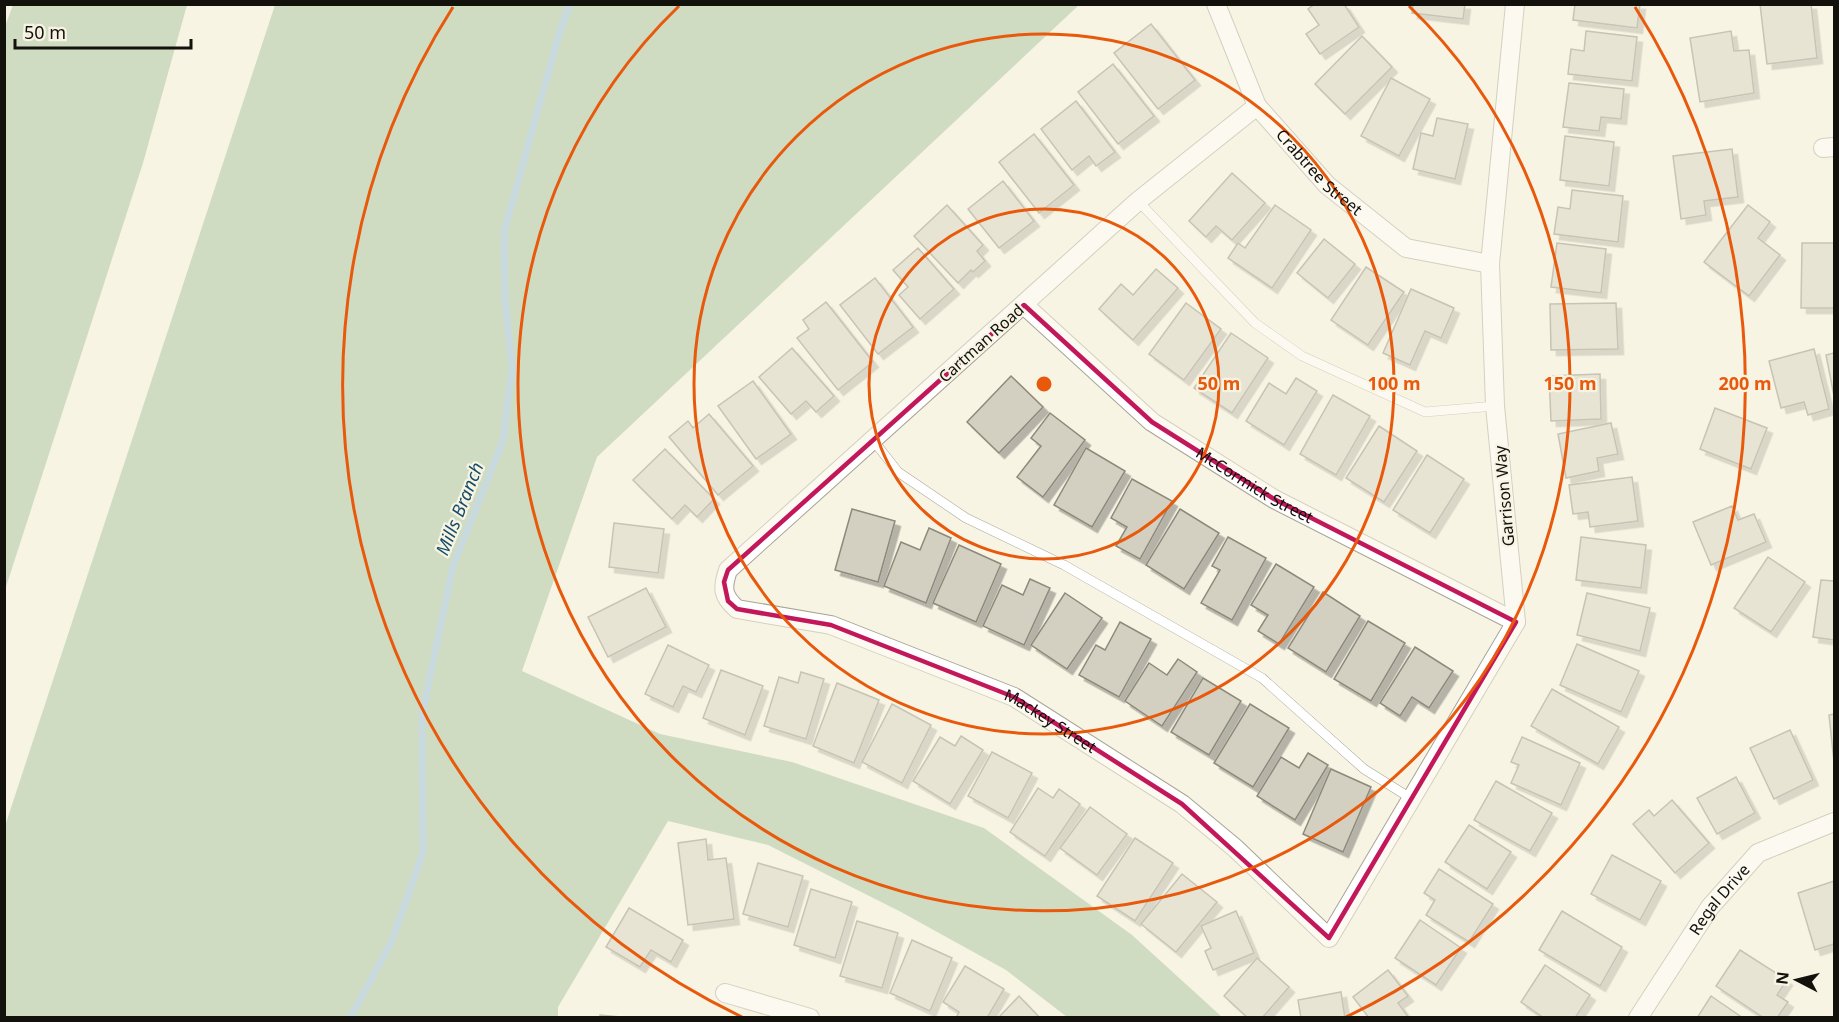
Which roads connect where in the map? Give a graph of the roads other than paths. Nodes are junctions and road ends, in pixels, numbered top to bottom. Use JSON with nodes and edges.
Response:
{"nodes":[{"id":1,"x":1216,"y":4,"type":"edge"},
{"id":2,"x":1515,"y":4,"type":"edge"},
{"id":3,"x":1257,"y":106,"type":"junction"},
{"id":4,"x":1138,"y":201,"type":"junction"},
{"id":5,"x":1490,"y":264,"type":"junction"},
{"id":6,"x":1024,"y":305,"type":"junction"},
{"id":7,"x":1495,"y":406,"type":"junction"},
{"id":8,"x":873,"y":440,"type":"junction"},
{"id":9,"x":724,"y":593,"type":"joint"},
{"id":10,"x":1516,"y":622,"type":"junction"},
{"id":11,"x":1412,"y":799,"type":"junction"},
{"id":12,"x":1834,"y":822,"type":"edge"},
{"id":13,"x":725,"y":993,"type":"dead end"},
{"id":14,"x":810,"y":1017,"type":"edge"},
{"id":15,"x":1638,"y":1017,"type":"edge"}],
"edges":[{"from":1,"to":3,"type":"street","name":"Crabtree Street"},
{"from":2,"to":5,"type":"street","name":"Garrison Way"},
{"from":3,"to":4,"type":"street","name":"Cartman Road"},
{"from":3,"to":5,"type":"street","name":"Crabtree Street"},
{"from":4,"to":6,"type":"street","name":"Cartman Road"},
{"from":4,"to":7,"type":"lane"},
{"from":5,"to":7,"type":"street","name":"Garrison Way"},
{"from":6,"to":8,"type":"street","name":"Cartman Road"},
{"from":6,"to":10,"type":"street","name":"McCormick Street"},
{"from":7,"to":10,"type":"street","name":"Garrison Way"},
{"from":8,"to":9,"type":"street","name":"Cartman Road"},
{"from":8,"to":11,"type":"lane"},
{"from":9,"to":11,"type":"street","name":"Mackey Street"},
{"from":10,"to":11,"type":"street"},
{"from":12,"to":15,"type":"street","name":"Regal Drive"},
{"from":13,"to":14,"type":"street"}]}
